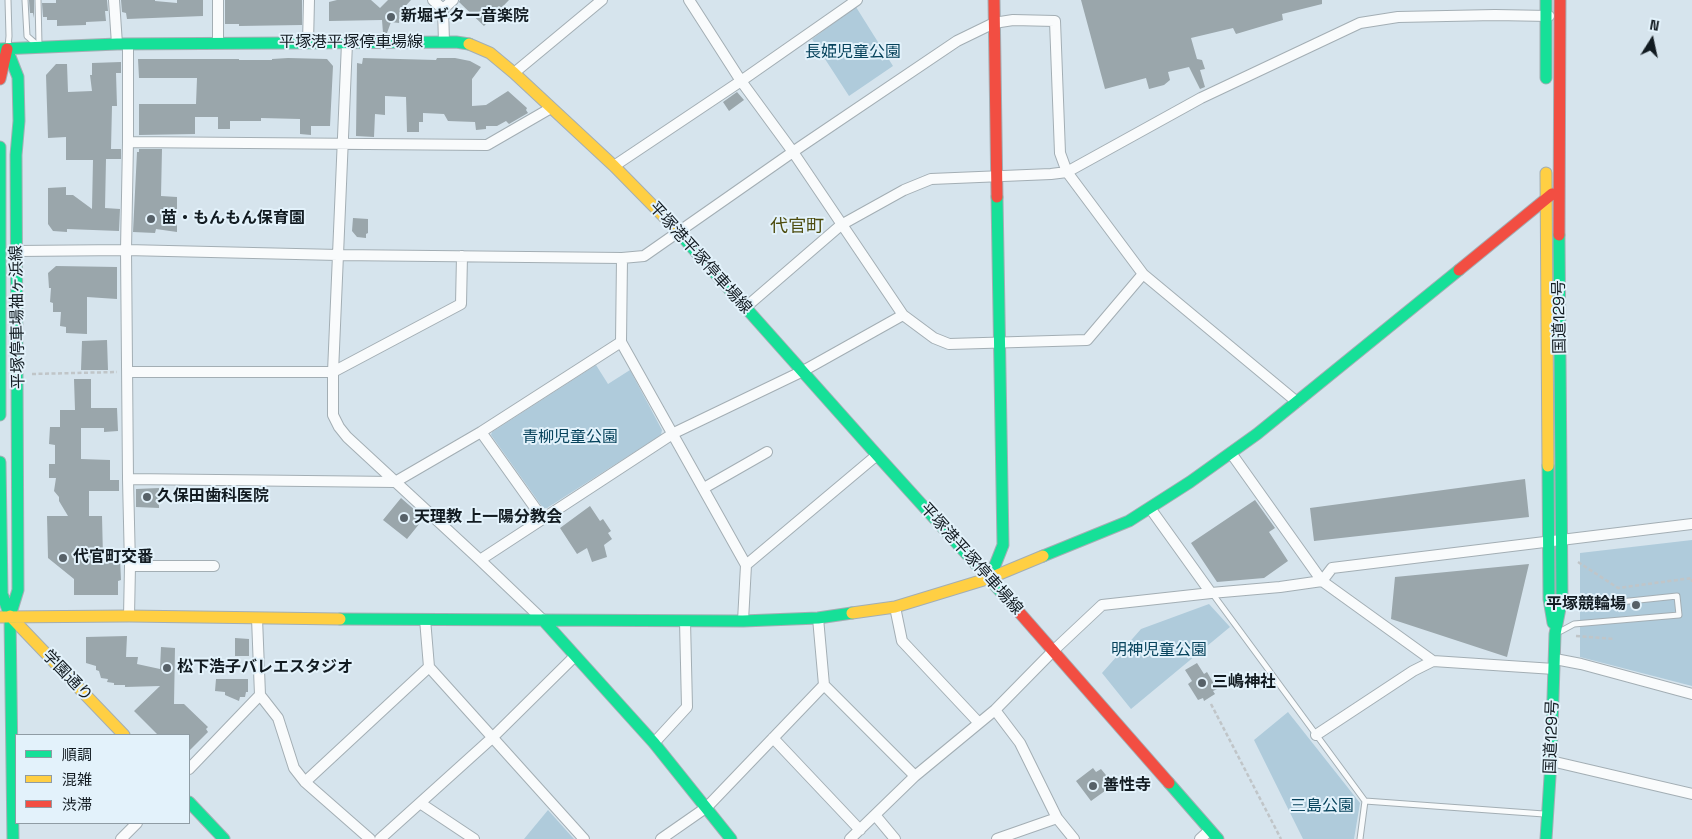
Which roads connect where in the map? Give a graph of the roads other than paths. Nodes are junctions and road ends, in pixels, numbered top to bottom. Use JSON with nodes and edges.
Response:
{"nodes":[{"id":1,"x":8,"y":0,"type":"edge"},
{"id":2,"x":25,"y":0,"type":"edge"},
{"id":3,"x":38,"y":0,"type":"edge"},
{"id":4,"x":114,"y":0,"type":"edge"},
{"id":5,"x":218,"y":0,"type":"edge"},
{"id":6,"x":309,"y":0,"type":"edge"},
{"id":7,"x":433,"y":0,"type":"edge"},
{"id":8,"x":453,"y":0,"type":"edge"},
{"id":9,"x":602,"y":0,"type":"edge"},
{"id":10,"x":688,"y":0,"type":"edge"},
{"id":11,"x":857,"y":0,"type":"edge"},
{"id":12,"x":994,"y":0,"type":"edge"},
{"id":13,"x":1546,"y":0,"type":"edge"},
{"id":14,"x":1560,"y":0,"type":"edge"},
{"id":15,"x":443,"y":9,"type":"junction"},
{"id":16,"x":1546,"y":16,"type":"junction"},
{"id":17,"x":1560,"y":16,"type":"junction"},
{"id":18,"x":994,"y":22,"type":"junction"},
{"id":19,"x":27,"y":36,"type":"junction"},
{"id":20,"x":444,"y":42,"type":"junction"},
{"id":21,"x":308,"y":43,"type":"junction"},
{"id":22,"x":347,"y":43,"type":"junction"},
{"id":23,"x":123,"y":44,"type":"junction"},
{"id":24,"x":218,"y":44,"type":"junction"},
{"id":25,"x":39,"y":47,"type":"junction"},
{"id":26,"x":4,"y":49,"type":"edge"},
{"id":27,"x":514,"y":73,"type":"junction"},
{"id":28,"x":0,"y":80,"type":"edge"},
{"id":29,"x":741,"y":81,"type":"junction"},
{"id":30,"x":1546,"y":85,"type":"dead end"},
{"id":31,"x":551,"y":108,"type":"junction"},
{"id":32,"x":128,"y":142,"type":"junction"},
{"id":33,"x":342,"y":144,"type":"junction"},
{"id":34,"x":0,"y":146,"type":"edge"},
{"id":35,"x":793,"y":152,"type":"junction"},
{"id":36,"x":1546,"y":163,"type":"dead end"},
{"id":37,"x":614,"y":166,"type":"junction"},
{"id":38,"x":1066,"y":172,"type":"junction"},
{"id":39,"x":997,"y":175,"type":"junction"},
{"id":40,"x":1559,"y":188,"type":"junction"},
{"id":41,"x":1546,"y":199,"type":"junction"},
{"id":42,"x":841,"y":225,"type":"junction"},
{"id":43,"x":679,"y":232,"type":"junction"},
{"id":44,"x":0,"y":250,"type":"edge"},
{"id":45,"x":17,"y":250,"type":"junction"},
{"id":46,"x":126,"y":250,"type":"junction"},
{"id":47,"x":338,"y":255,"type":"junction"},
{"id":48,"x":462,"y":256,"type":"junction"},
{"id":49,"x":622,"y":258,"type":"junction"},
{"id":50,"x":1143,"y":274,"type":"junction"},
{"id":51,"x":746,"y":307,"type":"junction"},
{"id":52,"x":903,"y":315,"type":"junction"},
{"id":53,"x":1000,"y":341,"type":"junction"},
{"id":54,"x":622,"y":342,"type":"junction"},
{"id":55,"x":803,"y":370,"type":"junction"},
{"id":56,"x":128,"y":372,"type":"junction"},
{"id":57,"x":333,"y":372,"type":"junction"},
{"id":58,"x":1297,"y":402,"type":"junction"},
{"id":59,"x":0,"y":415,"type":"edge"},
{"id":60,"x":481,"y":432,"type":"junction"},
{"id":61,"x":674,"y":434,"type":"junction"},
{"id":62,"x":767,"y":452,"type":"dead end"},
{"id":63,"x":1231,"y":453,"type":"junction"},
{"id":64,"x":877,"y":455,"type":"junction"},
{"id":65,"x":0,"y":462,"type":"edge"},
{"id":66,"x":128,"y":479,"type":"junction"},
{"id":67,"x":395,"y":482,"type":"junction"},
{"id":68,"x":704,"y":488,"type":"junction"},
{"id":69,"x":1150,"y":508,"type":"junction"},
{"id":70,"x":543,"y":518,"type":"junction"},
{"id":71,"x":1692,"y":524,"type":"edge"},
{"id":72,"x":1562,"y":540,"type":"junction"},
{"id":73,"x":1549,"y":542,"type":"junction"},
{"id":74,"x":480,"y":560,"type":"junction"},
{"id":75,"x":746,"y":565,"type":"junction"},
{"id":76,"x":130,"y":566,"type":"junction"},
{"id":77,"x":214,"y":566,"type":"dead end"},
{"id":78,"x":990,"y":578,"type":"junction"},
{"id":79,"x":1322,"y":581,"type":"junction"},
{"id":80,"x":1211,"y":593,"type":"junction"},
{"id":81,"x":1562,"y":598,"type":"junction"},
{"id":82,"x":895,"y":607,"type":"junction"},
{"id":83,"x":129,"y":616,"type":"junction"},
{"id":84,"x":5,"y":617,"type":"edge"},
{"id":85,"x":257,"y":618,"type":"junction"},
{"id":86,"x":818,"y":618,"type":"junction"},
{"id":87,"x":425,"y":619,"type":"junction"},
{"id":88,"x":542,"y":620,"type":"junction"},
{"id":89,"x":685,"y":621,"type":"junction"},
{"id":90,"x":743,"y":621,"type":"junction"},
{"id":91,"x":1555,"y":634,"type":"junction"},
{"id":92,"x":1053,"y":651,"type":"junction"},
{"id":93,"x":575,"y":656,"type":"junction"},
{"id":94,"x":1433,"y":661,"type":"junction"},
{"id":95,"x":1555,"y":664,"type":"junction"},
{"id":96,"x":429,"y":667,"type":"junction"},
{"id":97,"x":824,"y":685,"type":"junction"},
{"id":98,"x":1692,"y":694,"type":"edge"},
{"id":99,"x":260,"y":695,"type":"junction"},
{"id":100,"x":995,"y":710,"type":"junction"},
{"id":101,"x":979,"y":723,"type":"junction"},
{"id":102,"x":123,"y":734,"type":"edge"},
{"id":103,"x":1316,"y":735,"type":"junction"},
{"id":104,"x":492,"y":738,"type":"junction"},
{"id":105,"x":773,"y":738,"type":"junction"},
{"id":106,"x":654,"y":744,"type":"junction"},
{"id":107,"x":1551,"y":761,"type":"junction"},
{"id":108,"x":190,"y":768,"type":"edge"},
{"id":109,"x":915,"y":776,"type":"junction"},
{"id":110,"x":305,"y":782,"type":"junction"},
{"id":111,"x":1692,"y":794,"type":"edge"},
{"id":112,"x":1365,"y":801,"type":"junction"},
{"id":113,"x":190,"y":803,"type":"edge"},
{"id":114,"x":420,"y":803,"type":"junction"},
{"id":115,"x":707,"y":807,"type":"junction"},
{"id":116,"x":1548,"y":814,"type":"junction"},
{"id":117,"x":875,"y":815,"type":"junction"},
{"id":118,"x":1057,"y":818,"type":"junction"},
{"id":119,"x":136,"y":824,"type":"edge"},
{"id":120,"x":860,"y":830,"type":"junction"},
{"id":121,"x":1214,"y":835,"type":"edge"},
{"id":122,"x":14,"y":839,"type":"edge"},
{"id":123,"x":121,"y":839,"type":"edge"},
{"id":124,"x":224,"y":839,"type":"edge"},
{"id":125,"x":370,"y":839,"type":"edge"},
{"id":126,"x":380,"y":839,"type":"edge"},
{"id":127,"x":474,"y":839,"type":"edge"},
{"id":128,"x":584,"y":839,"type":"edge"},
{"id":129,"x":661,"y":839,"type":"edge"},
{"id":130,"x":732,"y":839,"type":"edge"},
{"id":131,"x":850,"y":839,"type":"edge"},
{"id":132,"x":895,"y":839,"type":"edge"},
{"id":133,"x":997,"y":839,"type":"edge"},
{"id":134,"x":1074,"y":839,"type":"edge"},
{"id":135,"x":1200,"y":839,"type":"edge"},
{"id":136,"x":1360,"y":839,"type":"edge"},
{"id":137,"x":1546,"y":839,"type":"edge"}],
"edges":[{"from":1,"to":26,"type":"lane"},
{"from":2,"to":19,"type":"lane"},
{"from":3,"to":25,"type":"lane"},
{"from":4,"to":23,"type":"street"},
{"from":5,"to":24,"type":"street"},
{"from":6,"to":21,"type":"street"},
{"from":7,"to":15,"type":"street"},
{"from":8,"to":15,"type":"street"},
{"from":9,"to":27,"type":"street"},
{"from":10,"to":29,"type":"street"},
{"from":11,"to":29,"type":"street"},
{"from":12,"to":18,"type":"main road"},
{"from":13,"to":16,"type":"main road"},
{"from":14,"to":17,"type":"main road","name":"国道129号"},
{"from":15,"to":20,"type":"street"},
{"from":16,"to":17,"type":"street"},
{"from":16,"to":30,"type":"main road"},
{"from":16,"to":38,"type":"street"},
{"from":17,"to":40,"type":"main road","name":"国道129号"},
{"from":18,"to":35,"type":"street"},
{"from":18,"to":38,"type":"street"},
{"from":18,"to":39,"type":"main road"},
{"from":19,"to":25,"type":"lane"},
{"from":19,"to":26,"type":"lane"},
{"from":20,"to":22,"type":"main road","name":"平塚港平塚停車場線"},
{"from":20,"to":27,"type":"main road","name":"平塚港平塚停車場線"},
{"from":21,"to":22,"type":"main road","name":"平塚港平塚停車場線"},
{"from":21,"to":24,"type":"main road","name":"平塚港平塚停車場線"},
{"from":22,"to":33,"type":"street"},
{"from":23,"to":24,"type":"main road","name":"平塚港平塚停車場線"},
{"from":23,"to":25,"type":"main road","name":"平塚港平塚停車場線"},
{"from":23,"to":32,"type":"street"},
{"from":25,"to":26,"type":"main road","name":"平塚港平塚停車場線"},
{"from":26,"to":28,"type":"main road"},
{"from":26,"to":45,"type":"main road","name":"平塚停車場袖ヶ浜線"},
{"from":27,"to":31,"type":"main road","name":"平塚港平塚停車場線"},
{"from":29,"to":35,"type":"street"},
{"from":29,"to":37,"type":"street"},
{"from":31,"to":33,"type":"street"},
{"from":31,"to":37,"type":"main road","name":"平塚港平塚停車場線"},
{"from":32,"to":33,"type":"street"},
{"from":32,"to":46,"type":"street"},
{"from":33,"to":47,"type":"street"},
{"from":34,"to":44,"type":"main road","name":"平塚停車場袖ヶ浜線"},
{"from":35,"to":42,"type":"street"},
{"from":35,"to":43,"type":"street"},
{"from":36,"to":41,"type":"main road","name":"国道129号"},
{"from":37,"to":43,"type":"main road","name":"平塚港平塚停車場線"},
{"from":38,"to":39,"type":"street"},
{"from":38,"to":50,"type":"street"},
{"from":39,"to":42,"type":"street"},
{"from":39,"to":53,"type":"main road"},
{"from":40,"to":41,"type":"main road"},
{"from":40,"to":72,"type":"main road","name":"国道129号"},
{"from":41,"to":58,"type":"main road"},
{"from":41,"to":73,"type":"main road","name":"国道129号"},
{"from":42,"to":51,"type":"street"},
{"from":42,"to":52,"type":"street"},
{"from":43,"to":49,"type":"street"},
{"from":43,"to":51,"type":"main road","name":"平塚港平塚停車場線"},
{"from":44,"to":45,"type":"main road"},
{"from":44,"to":59,"type":"main road","name":"平塚停車場袖ヶ浜線"},
{"from":45,"to":46,"type":"street"},
{"from":45,"to":84,"type":"main road","name":"平塚停車場袖ヶ浜線"},
{"from":46,"to":47,"type":"street"},
{"from":46,"to":56,"type":"street"},
{"from":47,"to":48,"type":"street"},
{"from":47,"to":57,"type":"street"},
{"from":48,"to":49,"type":"street"},
{"from":48,"to":57,"type":"street"},
{"from":49,"to":54,"type":"street"},
{"from":50,"to":53,"type":"street"},
{"from":50,"to":58,"type":"street"},
{"from":51,"to":55,"type":"main road","name":"平塚港平塚停車場線"},
{"from":52,"to":53,"type":"street"},
{"from":52,"to":55,"type":"street"},
{"from":53,"to":78,"type":"main road"},
{"from":54,"to":60,"type":"street"},
{"from":54,"to":61,"type":"street"},
{"from":55,"to":61,"type":"street"},
{"from":55,"to":64,"type":"main road","name":"平塚港平塚停車場線"},
{"from":56,"to":57,"type":"street"},
{"from":56,"to":66,"type":"street"},
{"from":57,"to":67,"type":"street"},
{"from":58,"to":63,"type":"main road"},
{"from":60,"to":67,"type":"street"},
{"from":60,"to":70,"type":"street"},
{"from":61,"to":68,"type":"street"},
{"from":61,"to":70,"type":"street"},
{"from":62,"to":68,"type":"street"},
{"from":63,"to":69,"type":"main road"},
{"from":63,"to":79,"type":"street"},
{"from":64,"to":75,"type":"street"},
{"from":64,"to":78,"type":"main road","name":"平塚港平塚停車場線"},
{"from":65,"to":84,"type":"main road","name":"平塚停車場袖ヶ浜線"},
{"from":66,"to":67,"type":"street"},
{"from":66,"to":76,"type":"street"},
{"from":67,"to":74,"type":"street"},
{"from":68,"to":75,"type":"street"},
{"from":69,"to":78,"type":"main road"},
{"from":69,"to":80,"type":"street"},
{"from":70,"to":74,"type":"street"},
{"from":71,"to":72,"type":"street"},
{"from":72,"to":73,"type":"street"},
{"from":72,"to":81,"type":"main road","name":"国道129号"},
{"from":73,"to":79,"type":"street"},
{"from":73,"to":91,"type":"main road","name":"国道129号"},
{"from":74,"to":88,"type":"street"},
{"from":75,"to":90,"type":"street"},
{"from":76,"to":77,"type":"street"},
{"from":76,"to":83,"type":"street"},
{"from":78,"to":82,"type":"main road"},
{"from":78,"to":92,"type":"main road","name":"平塚港平塚停車場線"},
{"from":79,"to":80,"type":"street"},
{"from":79,"to":94,"type":"street"},
{"from":80,"to":92,"type":"street"},
{"from":80,"to":103,"type":"lane"},
{"from":81,"to":91,"type":"main road","name":"国道129号"},
{"from":81,"to":91,"type":"lane"},
{"from":82,"to":86,"type":"main road"},
{"from":82,"to":101,"type":"street"},
{"from":83,"to":84,"type":"main road"},
{"from":83,"to":85,"type":"main road"},
{"from":84,"to":102,"type":"main road","name":"学園通り"},
{"from":84,"to":122,"type":"main road","name":"平塚停車場袖ヶ浜線"},
{"from":85,"to":87,"type":"main road"},
{"from":85,"to":99,"type":"street"},
{"from":86,"to":90,"type":"main road"},
{"from":86,"to":97,"type":"street"},
{"from":87,"to":88,"type":"main road"},
{"from":87,"to":96,"type":"street"},
{"from":88,"to":89,"type":"main road"},
{"from":88,"to":93,"type":"main road"},
{"from":89,"to":90,"type":"main road"},
{"from":89,"to":106,"type":"street"},
{"from":91,"to":95,"type":"main road","name":"国道129号"},
{"from":92,"to":100,"type":"street"},
{"from":92,"to":121,"type":"main road","name":"平塚港平塚停車場線"},
{"from":93,"to":104,"type":"street"},
{"from":93,"to":106,"type":"main road"},
{"from":94,"to":95,"type":"street"},
{"from":94,"to":103,"type":"street"},
{"from":95,"to":98,"type":"street"},
{"from":95,"to":107,"type":"main road","name":"国道129号"},
{"from":96,"to":104,"type":"street"},
{"from":96,"to":110,"type":"street"},
{"from":97,"to":105,"type":"street"},
{"from":97,"to":109,"type":"street"},
{"from":99,"to":108,"type":"street"},
{"from":99,"to":110,"type":"street"},
{"from":100,"to":101,"type":"street"},
{"from":100,"to":118,"type":"street"},
{"from":101,"to":109,"type":"street"},
{"from":103,"to":112,"type":"lane"},
{"from":104,"to":114,"type":"street"},
{"from":104,"to":128,"type":"street"},
{"from":105,"to":115,"type":"street"},
{"from":105,"to":120,"type":"street"},
{"from":106,"to":115,"type":"main road"},
{"from":107,"to":111,"type":"street"},
{"from":107,"to":116,"type":"main road","name":"国道129号"},
{"from":109,"to":117,"type":"street"},
{"from":110,"to":125,"type":"street"},
{"from":112,"to":116,"type":"lane"},
{"from":112,"to":136,"type":"lane"},
{"from":113,"to":124,"type":"main road"},
{"from":114,"to":126,"type":"street"},
{"from":114,"to":127,"type":"street"},
{"from":115,"to":129,"type":"street"},
{"from":115,"to":130,"type":"main road"},
{"from":116,"to":137,"type":"main road","name":"国道129号"},
{"from":117,"to":120,"type":"street"},
{"from":117,"to":132,"type":"street"},
{"from":118,"to":133,"type":"street"},
{"from":118,"to":134,"type":"street"},
{"from":119,"to":123,"type":"street"},
{"from":120,"to":131,"type":"street"},
{"from":121,"to":135,"type":"street"}]}
